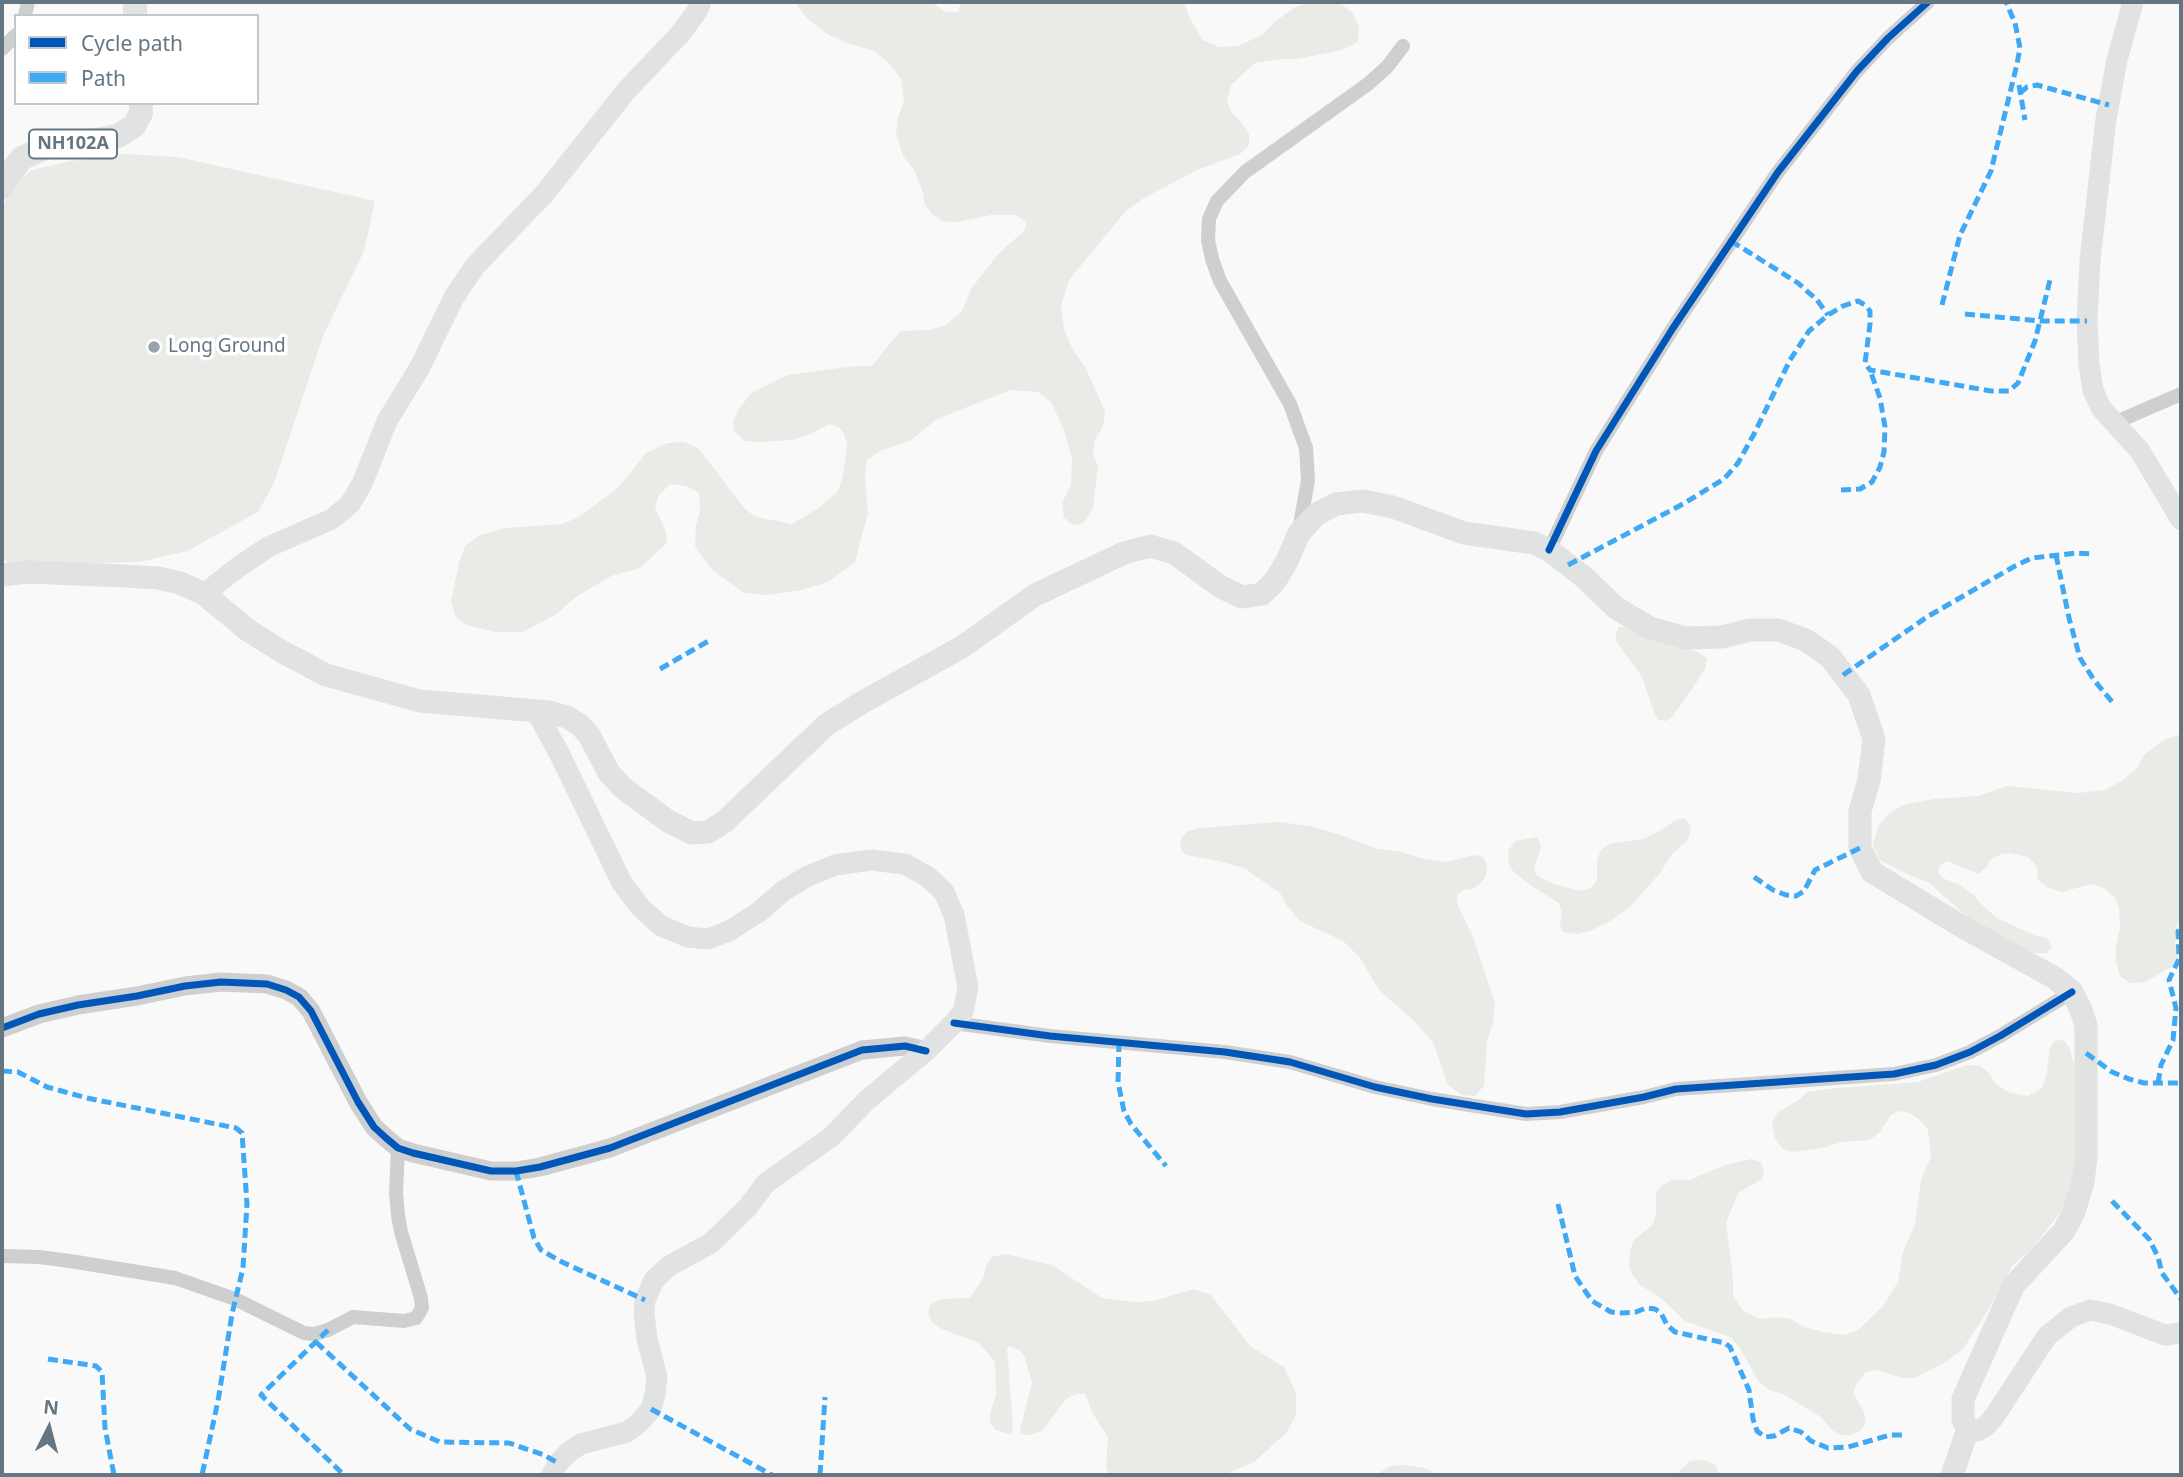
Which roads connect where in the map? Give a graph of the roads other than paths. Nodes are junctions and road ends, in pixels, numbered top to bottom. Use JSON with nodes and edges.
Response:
{"nodes":[{"id":1,"x":701,"y":2,"type":"edge"},
{"id":2,"x":1928,"y":2,"type":"edge"},
{"id":3,"x":2133,"y":2,"type":"edge"},
{"id":4,"x":1403,"y":46,"type":"dead end"},
{"id":5,"x":141,"y":105,"type":"edge"},
{"id":6,"x":2,"y":187,"type":"edge"},
{"id":7,"x":2181,"y":394,"type":"edge"},
{"id":8,"x":2114,"y":423,"type":"junction"},
{"id":9,"x":2181,"y":520,"type":"edge"},
{"id":10,"x":1299,"y":533,"type":"junction"},
{"id":11,"x":1549,"y":550,"type":"junction"},
{"id":12,"x":2,"y":575,"type":"edge"},
{"id":13,"x":204,"y":594,"type":"junction"},
{"id":14,"x":536,"y":711,"type":"junction"},
{"id":15,"x":2071,"y":992,"type":"junction"},
{"id":16,"x":954,"y":1023,"type":"junction"},
{"id":17,"x":2,"y":1028,"type":"edge"},
{"id":18,"x":926,"y":1051,"type":"junction"},
{"id":19,"x":398,"y":1148,"type":"junction"},
{"id":20,"x":2,"y":1256,"type":"edge"},
{"id":21,"x":2181,"y":1333,"type":"edge"},
{"id":22,"x":1968,"y":1429,"type":"junction"},
{"id":23,"x":552,"y":1475,"type":"edge"},
{"id":24,"x":1952,"y":1475,"type":"edge"}],
"edges":[{"from":1,"to":13,"type":"main road"},
{"from":2,"to":11,"type":"street"},
{"from":3,"to":8,"type":"main road"},
{"from":4,"to":10,"type":"street"},
{"from":5,"to":6,"type":"highway","number":"NH102A"},
{"from":7,"to":8,"type":"street"},
{"from":8,"to":9,"type":"main road"},
{"from":10,"to":11,"type":"main road"},
{"from":10,"to":14,"type":"main road"},
{"from":11,"to":15,"type":"main road"},
{"from":12,"to":13,"type":"main road"},
{"from":13,"to":14,"type":"main road"},
{"from":14,"to":16,"type":"main road"},
{"from":15,"to":16,"type":"street"},
{"from":15,"to":22,"type":"main road"},
{"from":16,"to":18,"type":"main road"},
{"from":17,"to":19,"type":"street"},
{"from":18,"to":19,"type":"street"},
{"from":18,"to":23,"type":"main road"},
{"from":19,"to":20,"type":"street"},
{"from":21,"to":22,"type":"main road"},
{"from":22,"to":24,"type":"main road"}]}
